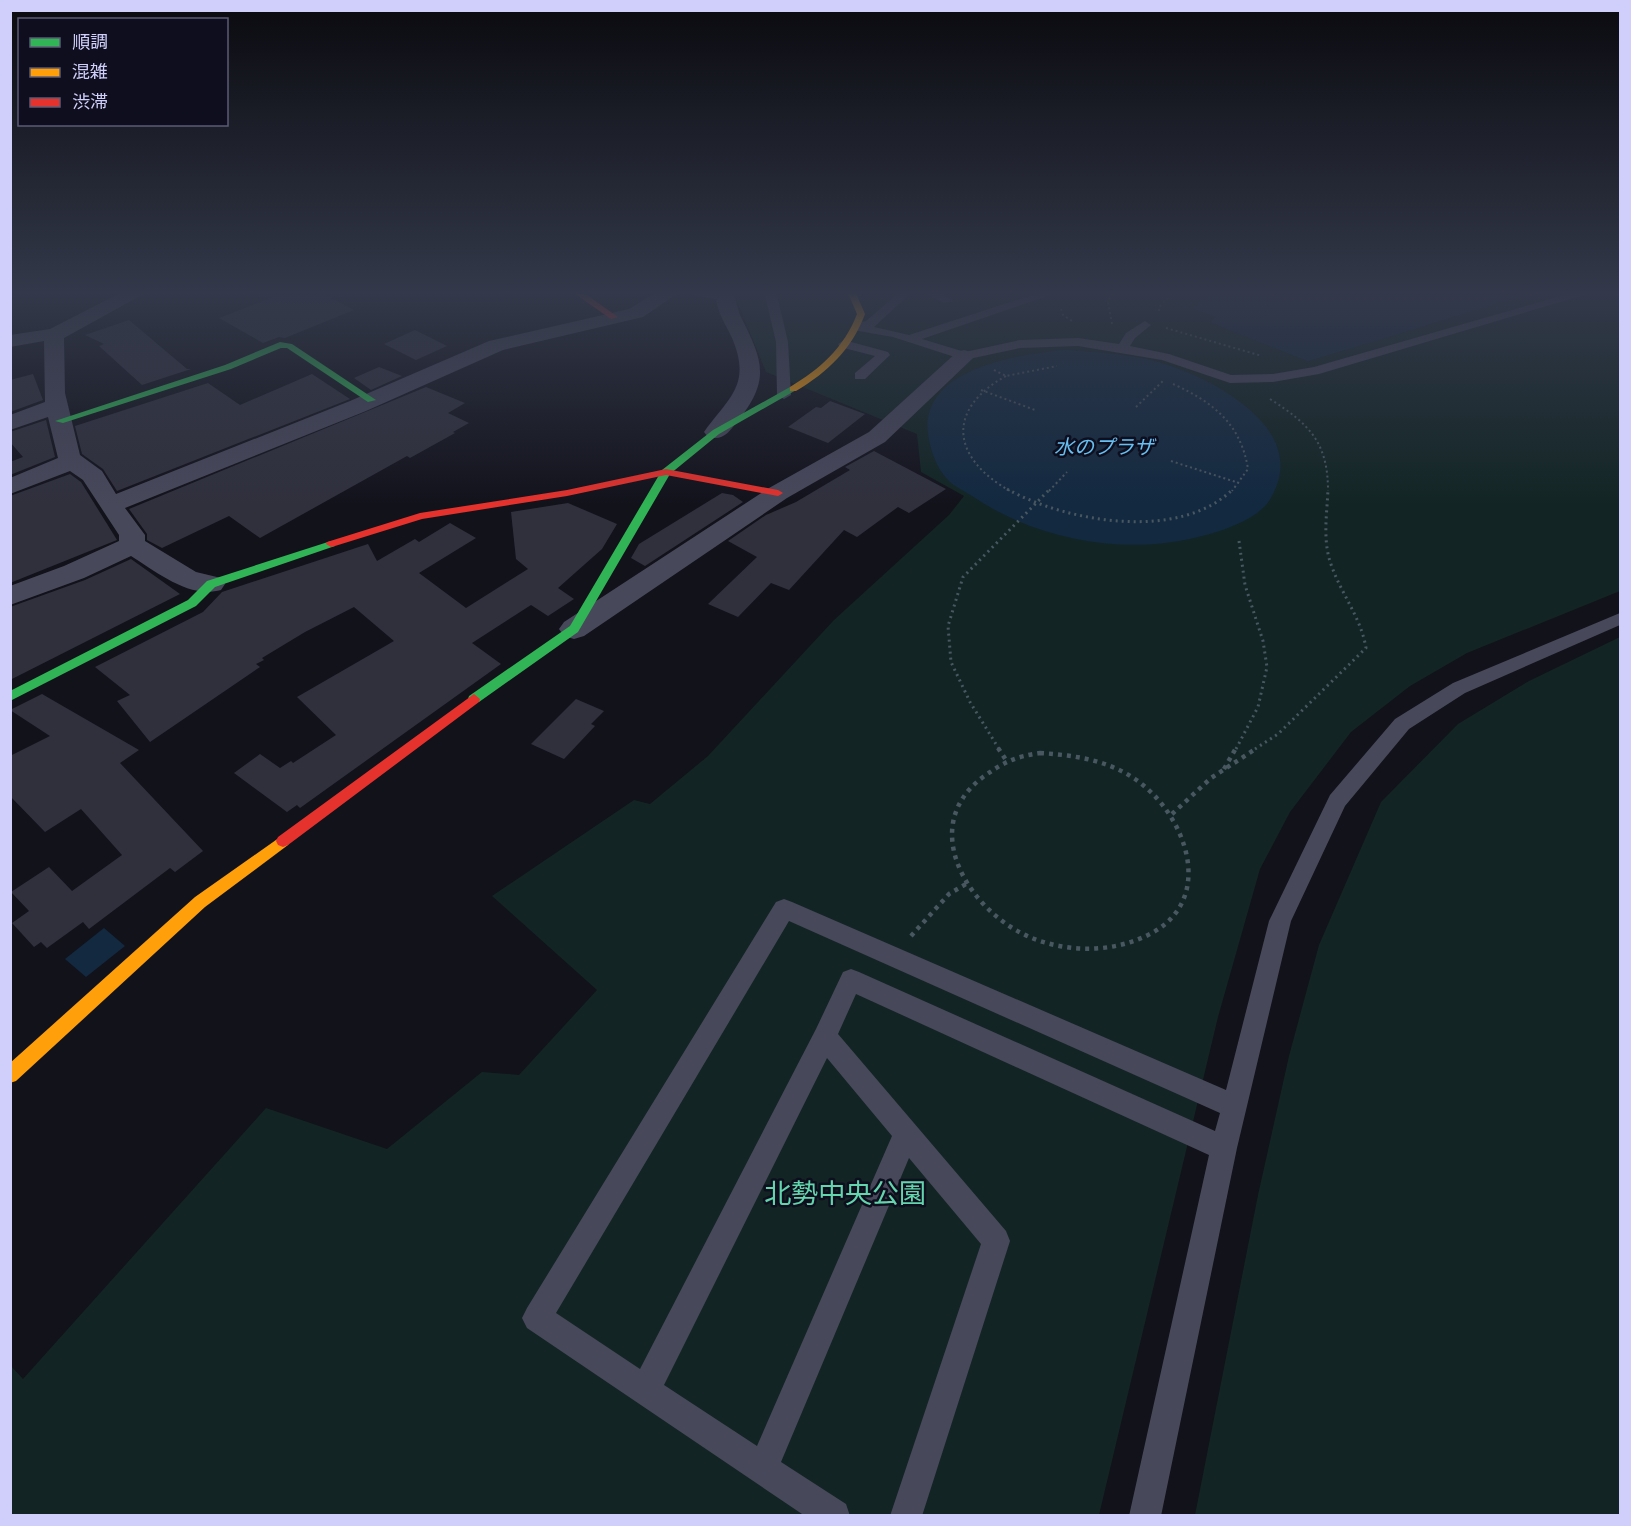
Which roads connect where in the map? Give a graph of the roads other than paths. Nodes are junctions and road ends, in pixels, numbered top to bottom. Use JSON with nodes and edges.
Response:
{"nodes":[{"id":1,"x":55,"y":362,"type":"edge"},
{"id":2,"x":239,"y":362,"type":"edge"},
{"id":3,"x":314,"y":362,"type":"edge"},
{"id":4,"x":457,"y":362,"type":"edge"},
{"id":5,"x":750,"y":362,"type":"edge"},
{"id":6,"x":785,"y":362,"type":"edge"},
{"id":7,"x":830,"y":362,"type":"edge"},
{"id":8,"x":876,"y":362,"type":"edge"},
{"id":9,"x":957,"y":362,"type":"edge"},
{"id":10,"x":1180,"y":362,"type":"edge"},
{"id":11,"x":1345,"y":362,"type":"edge"},
{"id":12,"x":860,"y":376,"type":"dead end"},
{"id":13,"x":784,"y":395,"type":"junction"},
{"id":14,"x":371,"y":400,"type":"junction"},
{"id":15,"x":58,"y":414,"type":"junction"},
{"id":16,"x":10,"y":423,"type":"edge"},
{"id":17,"x":716,"y":432,"type":"junction"},
{"id":18,"x":72,"y":461,"type":"junction"},
{"id":19,"x":666,"y":472,"type":"junction"},
{"id":20,"x":10,"y":487,"type":"edge"},
{"id":21,"x":778,"y":494,"type":"junction"},
{"id":22,"x":110,"y":505,"type":"junction"},
{"id":23,"x":132,"y":545,"type":"junction"},
{"id":24,"x":211,"y":584,"type":"junction"},
{"id":25,"x":10,"y":596,"type":"edge"},
{"id":26,"x":1620,"y":619,"type":"edge"},
{"id":27,"x":574,"y":628,"type":"junction"},
{"id":28,"x":10,"y":697,"type":"edge"},
{"id":29,"x":825,"y":1037,"type":"junction"},
{"id":30,"x":10,"y":1075,"type":"edge"},
{"id":31,"x":1236,"y":1107,"type":"junction"},
{"id":32,"x":906,"y":1134,"type":"junction"},
{"id":33,"x":1224,"y":1148,"type":"junction"},
{"id":34,"x":645,"y":1389,"type":"junction"},
{"id":35,"x":764,"y":1468,"type":"junction"},
{"id":36,"x":834,"y":1515,"type":"edge"},
{"id":37,"x":906,"y":1515,"type":"edge"},
{"id":38,"x":1145,"y":1515,"type":"edge"}],
"edges":[{"from":1,"to":15,"type":"street"},
{"from":2,"to":15,"type":"street"},
{"from":3,"to":14,"type":"street"},
{"from":4,"to":14,"type":"street"},
{"from":5,"to":17,"type":"street"},
{"from":6,"to":13,"type":"lane"},
{"from":7,"to":13,"type":"street"},
{"from":8,"to":12,"type":"lane"},
{"from":9,"to":21,"type":"street"},
{"from":10,"to":11,"type":"lane"},
{"from":13,"to":17,"type":"street"},
{"from":14,"to":22,"type":"street"},
{"from":15,"to":16,"type":"street"},
{"from":15,"to":18,"type":"street"},
{"from":17,"to":19,"type":"street"},
{"from":18,"to":20,"type":"street"},
{"from":18,"to":22,"type":"street"},
{"from":19,"to":21,"type":"street"},
{"from":19,"to":24,"type":"street"},
{"from":19,"to":27,"type":"street"},
{"from":21,"to":27,"type":"street"},
{"from":22,"to":23,"type":"street"},
{"from":23,"to":24,"type":"street"},
{"from":23,"to":25,"type":"street"},
{"from":24,"to":28,"type":"street"},
{"from":26,"to":31,"type":"lane"},
{"from":27,"to":30,"type":"street"},
{"from":29,"to":32,"type":"lane"},
{"from":29,"to":33,"type":"lane"},
{"from":29,"to":34,"type":"lane"},
{"from":31,"to":33,"type":"lane"},
{"from":31,"to":34,"type":"lane"},
{"from":32,"to":35,"type":"lane"},
{"from":32,"to":37,"type":"lane"},
{"from":33,"to":38,"type":"lane"},
{"from":34,"to":35,"type":"lane"},
{"from":35,"to":36,"type":"lane"}]}
